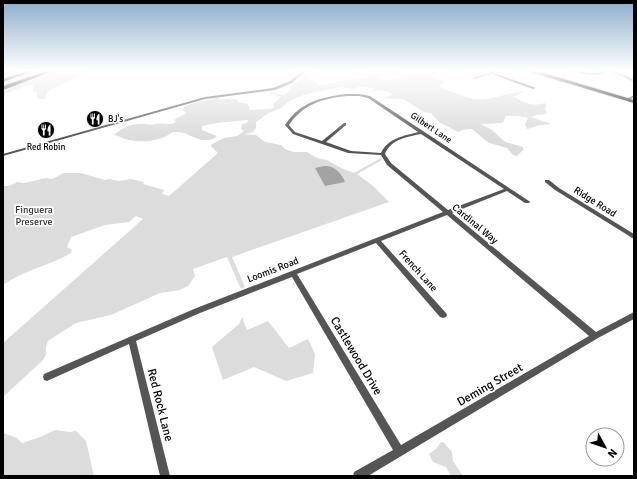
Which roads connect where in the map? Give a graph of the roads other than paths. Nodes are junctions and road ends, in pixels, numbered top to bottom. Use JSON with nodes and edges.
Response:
{"nodes":[{"id":1,"x":246,"y":93,"type":"edge"},
{"id":2,"x":607,"y":93,"type":"edge"},
{"id":3,"x":633,"y":100,"type":"edge"},
{"id":4,"x":345,"y":124,"type":"dead end"},
{"id":5,"x":422,"y":132,"type":"junction"},
{"id":6,"x":322,"y":142,"type":"junction"},
{"id":7,"x":383,"y":154,"type":"junction"},
{"id":8,"x":3,"y":155,"type":"edge"},
{"id":9,"x":547,"y":181,"type":"dead end"},
{"id":10,"x":508,"y":189,"type":"junction"},
{"id":11,"x":527,"y":202,"type":"dead end"},
{"id":12,"x":448,"y":214,"type":"junction"},
{"id":13,"x":634,"y":237,"type":"edge"},
{"id":14,"x":377,"y":241,"type":"junction"},
{"id":15,"x":293,"y":273,"type":"junction"},
{"id":16,"x":443,"y":315,"type":"dead end"},
{"id":17,"x":634,"y":315,"type":"edge"},
{"id":18,"x":595,"y":336,"type":"junction"},
{"id":19,"x":132,"y":339,"type":"junction"},
{"id":20,"x":47,"y":377,"type":"dead end"},
{"id":21,"x":399,"y":451,"type":"junction"},
{"id":22,"x":164,"y":476,"type":"edge"},
{"id":23,"x":358,"y":476,"type":"edge"}],
"edges":[{"from":1,"to":8,"type":"street"},
{"from":2,"to":3,"type":"main road"},
{"from":4,"to":6,"type":"street"},
{"from":5,"to":6,"type":"street","name":"Gilbert Lane"},
{"from":5,"to":7,"type":"street"},
{"from":5,"to":10,"type":"street","name":"Gilbert Lane"},
{"from":6,"to":7,"type":"street","name":"Gilbert Lane"},
{"from":7,"to":12,"type":"street","name":"Cardinal Way"},
{"from":9,"to":13,"type":"street","name":"Ridge Road"},
{"from":10,"to":11,"type":"street","name":"Gilbert Lane"},
{"from":10,"to":12,"type":"street","name":"Loomis Road"},
{"from":12,"to":14,"type":"street","name":"Loomis Road"},
{"from":12,"to":18,"type":"street","name":"Cardinal Way"},
{"from":14,"to":15,"type":"street","name":"Loomis Road"},
{"from":14,"to":16,"type":"street","name":"French Lane"},
{"from":15,"to":19,"type":"street","name":"Loomis Road"},
{"from":15,"to":21,"type":"street","name":"Castlewood Drive"},
{"from":17,"to":18,"type":"street","name":"Deming Street"},
{"from":18,"to":21,"type":"street","name":"Deming Street"},
{"from":19,"to":20,"type":"street","name":"Loomis Road"},
{"from":19,"to":22,"type":"street","name":"Red Rock Lane"},
{"from":21,"to":23,"type":"street","name":"Deming Street"}]}
